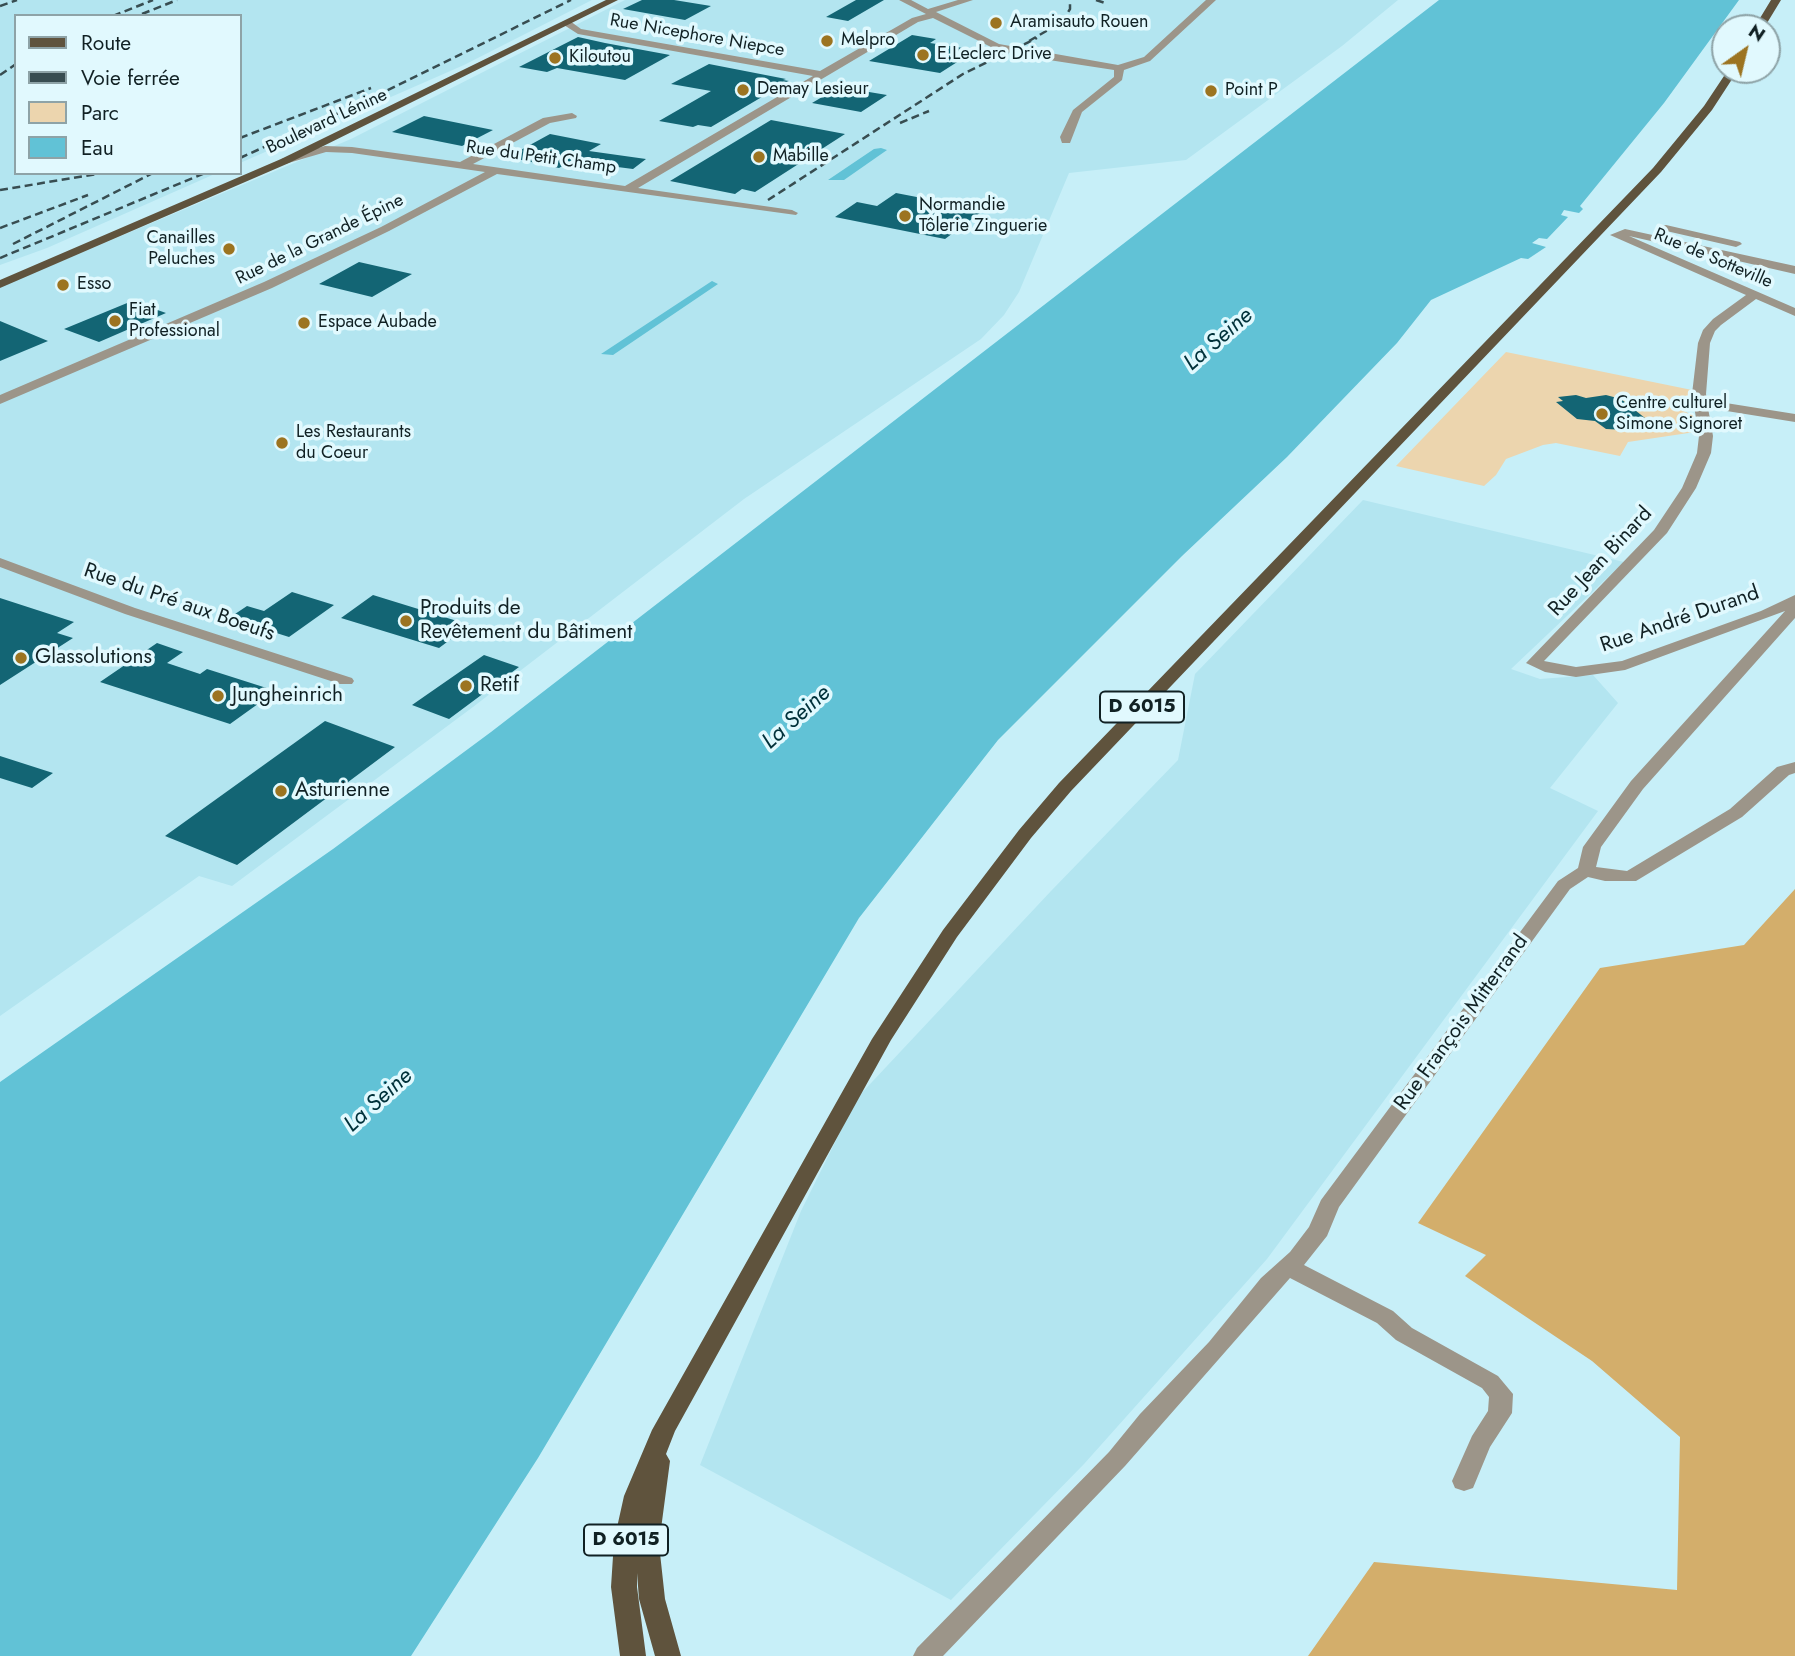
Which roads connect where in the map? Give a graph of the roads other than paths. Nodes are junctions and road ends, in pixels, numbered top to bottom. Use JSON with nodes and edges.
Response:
{"nodes":[{"id":1,"x":601,"y":0,"type":"edge"},
{"id":2,"x":613,"y":0,"type":"edge"},
{"id":3,"x":904,"y":0,"type":"edge"},
{"id":4,"x":968,"y":0,"type":"edge"},
{"id":5,"x":1211,"y":0,"type":"edge"},
{"id":6,"x":930,"y":13,"type":"junction"},
{"id":7,"x":566,"y":23,"type":"junction"},
{"id":8,"x":472,"y":68,"type":"junction"},
{"id":9,"x":1119,"y":68,"type":"junction"},
{"id":10,"x":824,"y":75,"type":"junction"},
{"id":11,"x":1724,"y":84,"type":"edge"},
{"id":12,"x":572,"y":116,"type":"dead end"},
{"id":13,"x":1066,"y":141,"type":"dead end"},
{"id":14,"x":285,"y":162,"type":"junction"},
{"id":15,"x":463,"y":165,"type":"junction"},
{"id":16,"x":497,"y":170,"type":"junction"},
{"id":17,"x":242,"y":175,"type":"edge"},
{"id":18,"x":242,"y":175,"type":"edge"},
{"id":19,"x":629,"y":188,"type":"junction"},
{"id":20,"x":792,"y":213,"type":"dead end"},
{"id":21,"x":1666,"y":228,"type":"dead end"},
{"id":22,"x":1728,"y":256,"type":"junction"},
{"id":23,"x":1795,"y":270,"type":"edge"},
{"id":24,"x":0,"y":276,"type":"edge"},
{"id":25,"x":0,"y":284,"type":"edge"},
{"id":26,"x":1754,"y":295,"type":"junction"},
{"id":27,"x":1795,"y":312,"type":"edge"},
{"id":28,"x":0,"y":400,"type":"edge"},
{"id":29,"x":1701,"y":403,"type":"junction"},
{"id":30,"x":1795,"y":418,"type":"edge"},
{"id":31,"x":0,"y":562,"type":"edge"},
{"id":32,"x":1795,"y":600,"type":"edge"},
{"id":33,"x":1795,"y":610,"type":"edge"},
{"id":34,"x":1534,"y":663,"type":"joint"},
{"id":35,"x":346,"y":681,"type":"dead end"},
{"id":36,"x":1795,"y":766,"type":"edge"},
{"id":37,"x":1586,"y":870,"type":"junction"},
{"id":38,"x":1288,"y":1267,"type":"junction"},
{"id":39,"x":664,"y":1430,"type":"junction"},
{"id":40,"x":1464,"y":1480,"type":"dead end"},
{"id":41,"x":930,"y":1653,"type":"edge"},
{"id":42,"x":633,"y":1656,"type":"edge"},
{"id":43,"x":668,"y":1656,"type":"edge"}],
"edges":[{"from":1,"to":8,"type":"main road"},
{"from":2,"to":7,"type":"main road"},
{"from":3,"to":6,"type":"street"},
{"from":4,"to":6,"type":"street"},
{"from":5,"to":9,"type":"street"},
{"from":6,"to":9,"type":"street"},
{"from":6,"to":10,"type":"street"},
{"from":7,"to":8,"type":"main road"},
{"from":7,"to":10,"type":"street","name":"Rue Nicephore Niepce"},
{"from":8,"to":14,"type":"main road","name":"Boulevard Lénine"},
{"from":8,"to":17,"type":"main road","name":"Boulevard Lénine"},
{"from":9,"to":13,"type":"street"},
{"from":10,"to":19,"type":"street"},
{"from":11,"to":39,"type":"main road","number":"D 6015"},
{"from":12,"to":15,"type":"street"},
{"from":14,"to":15,"type":"street","name":"Rue du Petit Champ"},
{"from":14,"to":25,"type":"main road","name":"Boulevard Lénine"},
{"from":15,"to":16,"type":"street","name":"Rue du Petit Champ"},
{"from":16,"to":19,"type":"street","name":"Rue du Petit Champ"},
{"from":16,"to":28,"type":"street","name":"Rue de la Grande Épine"},
{"from":18,"to":24,"type":"main road","name":"Boulevard Lénine"},
{"from":19,"to":20,"type":"street","name":"Rue du Petit Champ"},
{"from":21,"to":22,"type":"street"},
{"from":22,"to":23,"type":"street"},
{"from":22,"to":26,"type":"street","name":"Rue de Sotteville"},
{"from":26,"to":27,"type":"street","name":"Rue de Sotteville"},
{"from":26,"to":29,"type":"street","name":"Rue Jean Binard"},
{"from":29,"to":30,"type":"street"},
{"from":29,"to":34,"type":"street","name":"Rue Jean Binard"},
{"from":31,"to":35,"type":"street","name":"Rue du Pré aux Boeufs"},
{"from":32,"to":34,"type":"street","name":"Rue André Durand"},
{"from":33,"to":37,"type":"street"},
{"from":36,"to":37,"type":"street"},
{"from":37,"to":38,"type":"street","name":"Rue François Mitterrand"},
{"from":38,"to":40,"type":"street"},
{"from":38,"to":41,"type":"street","name":"Rue François Mitterrand"},
{"from":39,"to":42,"type":"main road","number":"D 6015"},
{"from":39,"to":43,"type":"main road","number":"D 6015"}]}
